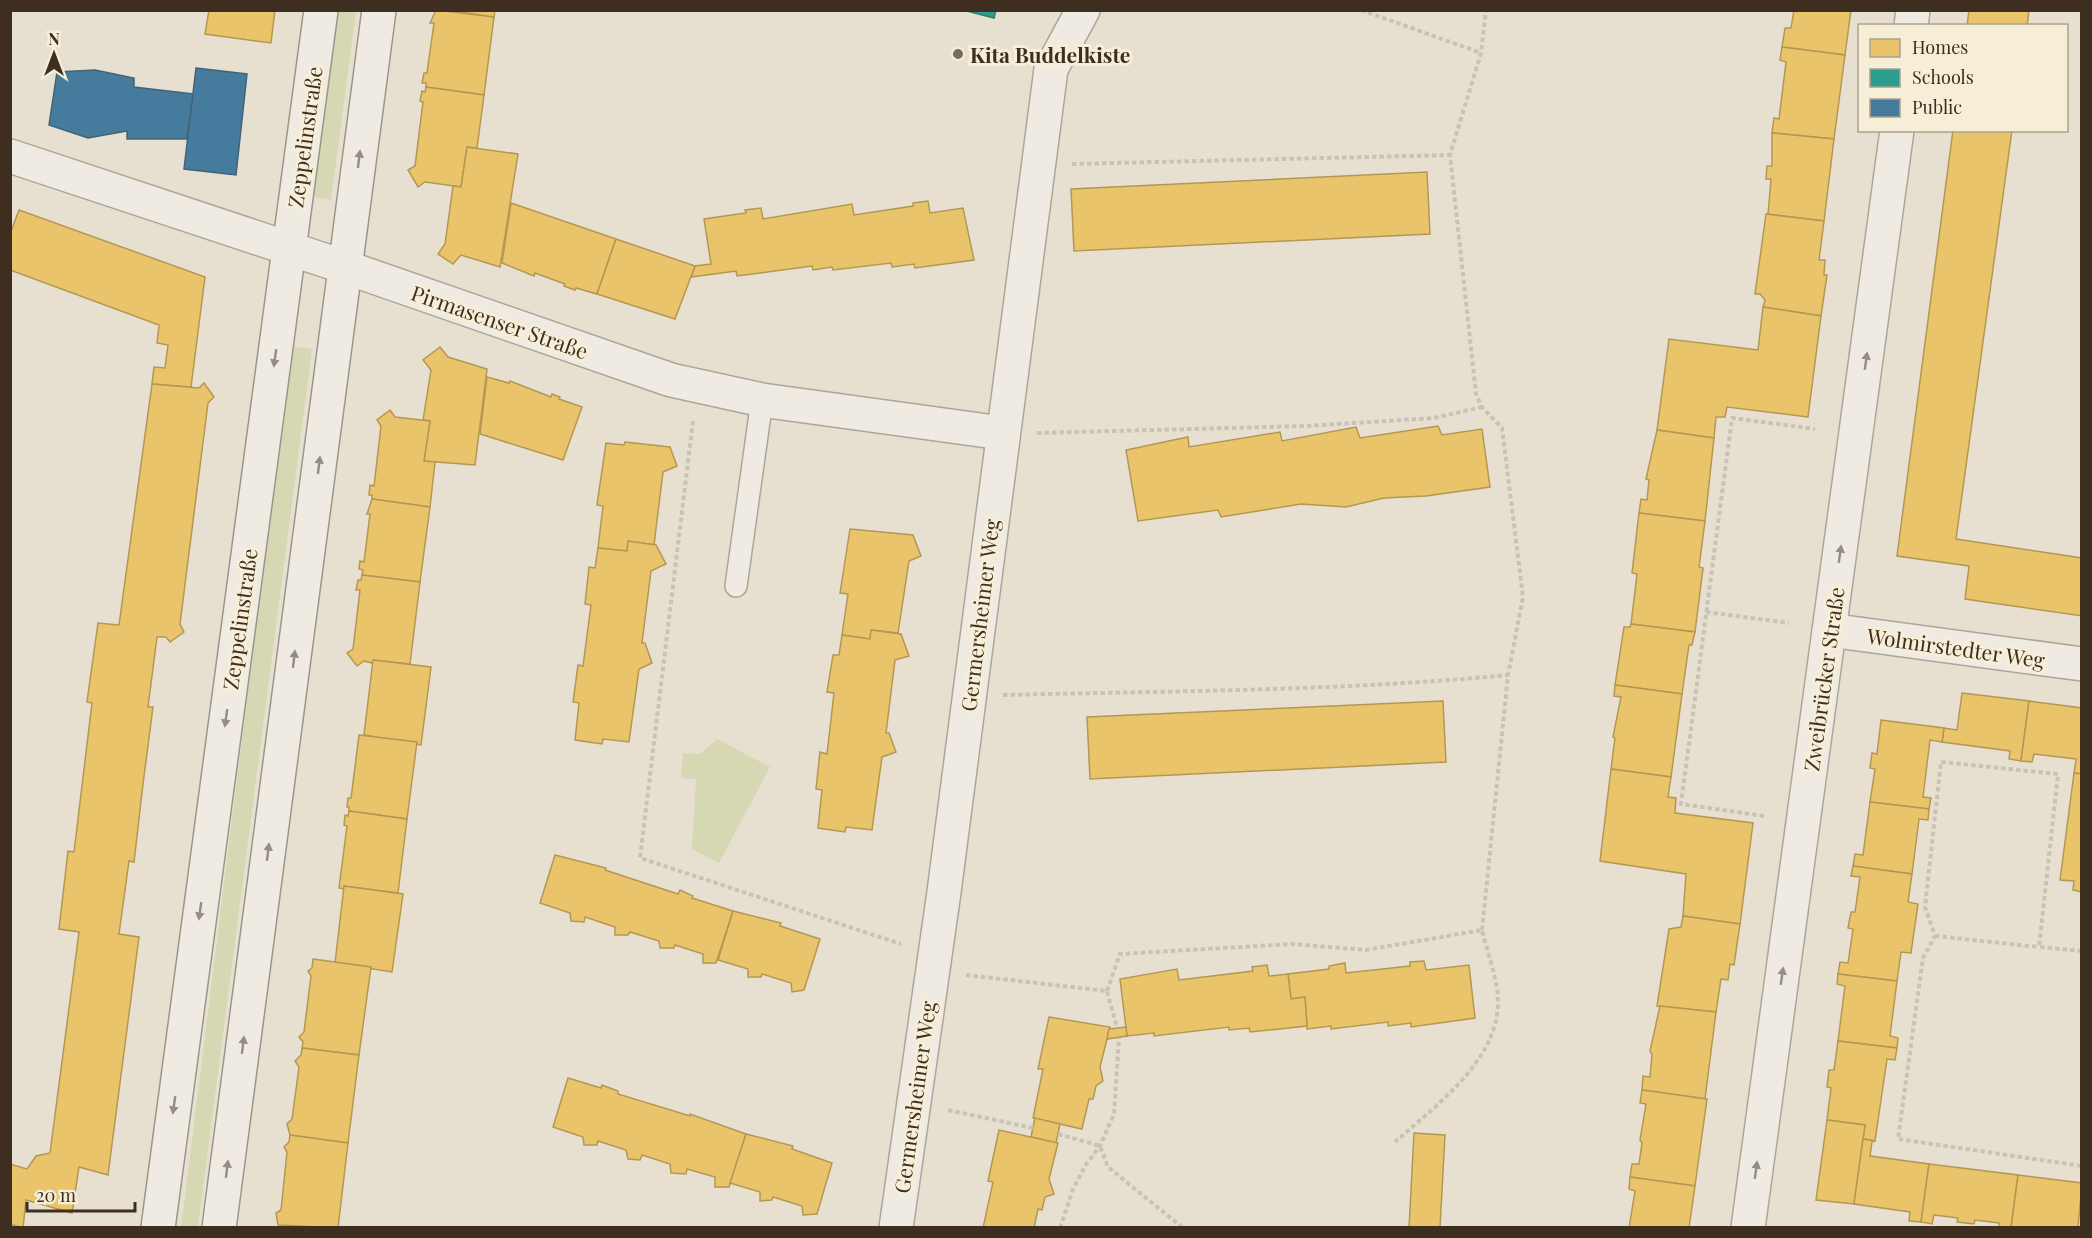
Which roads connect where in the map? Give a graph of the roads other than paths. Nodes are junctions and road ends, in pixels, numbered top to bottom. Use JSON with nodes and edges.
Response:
{"nodes":[{"id":1,"x":321,"y":10,"type":"edge"},
{"id":2,"x":379,"y":10,"type":"edge"},
{"id":3,"x":1083,"y":10,"type":"edge"},
{"id":4,"x":1897,"y":132,"type":"edge"},
{"id":5,"x":10,"y":156,"type":"edge"},
{"id":6,"x":289,"y":250,"type":"junction"},
{"id":7,"x":345,"y":267,"type":"junction"},
{"id":8,"x":762,"y":400,"type":"junction"},
{"id":9,"x":1015,"y":433,"type":"junction"},
{"id":10,"x":736,"y":586,"type":"dead end"},
{"id":11,"x":1829,"y":630,"type":"junction"},
{"id":12,"x":2082,"y":664,"type":"edge"},
{"id":13,"x":158,"y":1227,"type":"edge"},
{"id":14,"x":219,"y":1227,"type":"edge"},
{"id":15,"x":896,"y":1227,"type":"edge"},
{"id":16,"x":1748,"y":1227,"type":"edge"}],
"edges":[{"from":1,"to":6,"type":"street","name":"Zeppelinstraße"},
{"from":7,"to":2,"type":"street","one_way":true},
{"from":3,"to":9,"type":"street","name":"Germersheimer Weg"},
{"from":11,"to":4,"type":"street","name":"Zweibrücker Straße","one_way":true},
{"from":5,"to":6,"type":"street","name":"Pirmasenser Straße"},
{"from":6,"to":7,"type":"street","name":"Pirmasenser Straße"},
{"from":6,"to":13,"type":"street","name":"Zeppelinstraße","one_way":true},
{"from":7,"to":8,"type":"street","name":"Pirmasenser Straße"},
{"from":14,"to":7,"type":"street","one_way":true},
{"from":8,"to":9,"type":"street","name":"Pirmasenser Straße"},
{"from":8,"to":10,"type":"lane"},
{"from":9,"to":15,"type":"street","name":"Germersheimer Weg"},
{"from":11,"to":12,"type":"street","name":"Wolmirstedter Weg"},
{"from":16,"to":11,"type":"street","name":"Zweibrücker Straße","one_way":true}]}
